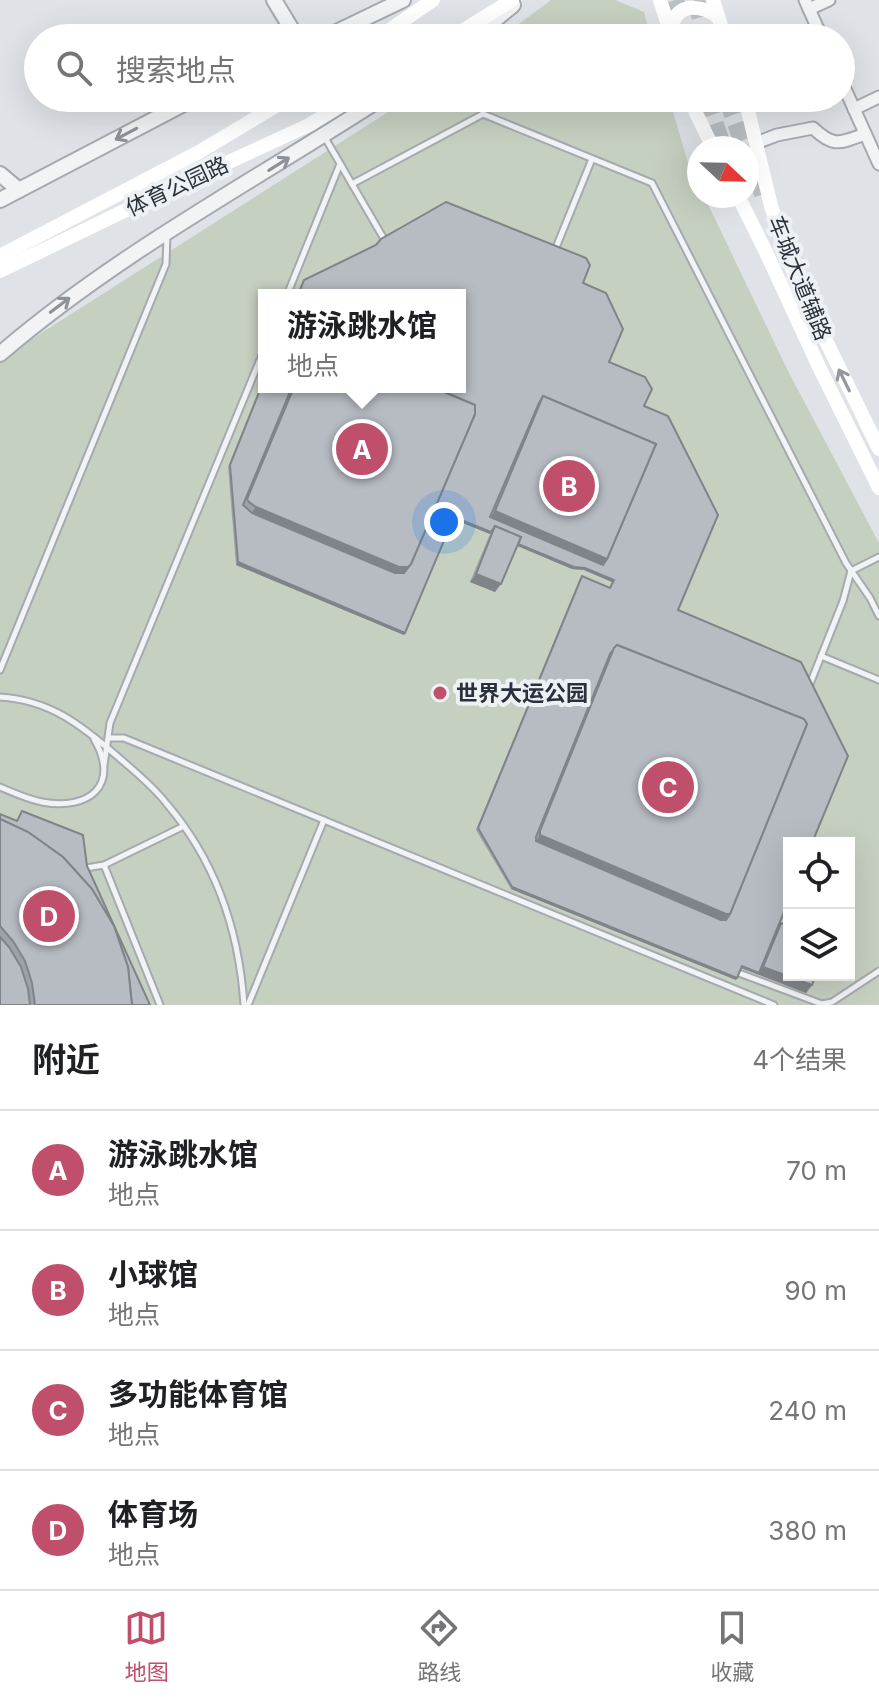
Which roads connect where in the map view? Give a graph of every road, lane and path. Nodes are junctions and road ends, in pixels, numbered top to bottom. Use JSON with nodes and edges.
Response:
{"nodes":[{"id":1,"x":274,"y":0,"type":"edge"},
{"id":2,"x":403,"y":0,"type":"edge"},
{"id":3,"x":433,"y":0,"type":"edge"},
{"id":4,"x":512,"y":0,"type":"edge"},
{"id":5,"x":518,"y":0,"type":"edge"},
{"id":6,"x":660,"y":0,"type":"edge"},
{"id":7,"x":713,"y":0,"type":"edge"},
{"id":8,"x":829,"y":0,"type":"edge"},
{"id":9,"x":807,"y":5,"type":"edge"},
{"id":10,"x":718,"y":17,"type":"junction"},
{"id":11,"x":289,"y":24,"type":"edge"},
{"id":12,"x":353,"y":24,"type":"edge"},
{"id":13,"x":398,"y":24,"type":"edge"},
{"id":14,"x":473,"y":24,"type":"edge"},
{"id":15,"x":490,"y":24,"type":"edge"},
{"id":16,"x":668,"y":24,"type":"edge"},
{"id":17,"x":673,"y":24,"type":"edge"},
{"id":18,"x":720,"y":24,"type":"edge"},
{"id":19,"x":816,"y":24,"type":"edge"},
{"id":20,"x":879,"y":97,"type":"edge"},
{"id":21,"x":855,"y":109,"type":"edge"},
{"id":22,"x":855,"y":111,"type":"edge"},
{"id":23,"x":168,"y":112,"type":"edge"},
{"id":24,"x":266,"y":112,"type":"edge"},
{"id":25,"x":330,"y":112,"type":"edge"},
{"id":26,"x":360,"y":112,"type":"edge"},
{"id":27,"x":696,"y":112,"type":"edge"},
{"id":28,"x":748,"y":112,"type":"edge"},
{"id":29,"x":865,"y":134,"type":"junction"},
{"id":30,"x":323,"y":135,"type":"junction"},
{"id":31,"x":707,"y":136,"type":"edge"},
{"id":32,"x":754,"y":136,"type":"edge"},
{"id":33,"x":759,"y":142,"type":"edge"},
{"id":34,"x":759,"y":156,"type":"edge"},
{"id":35,"x":592,"y":159,"type":"junction"},
{"id":36,"x":340,"y":164,"type":"junction"},
{"id":37,"x":879,"y":164,"type":"edge"},
{"id":38,"x":0,"y":174,"type":"edge"},
{"id":39,"x":352,"y":184,"type":"junction"},
{"id":40,"x":19,"y":190,"type":"junction"},
{"id":41,"x":0,"y":200,"type":"edge"},
{"id":42,"x":744,"y":208,"type":"edge"},
{"id":43,"x":167,"y":234,"type":"junction"},
{"id":44,"x":384,"y":239,"type":"edge"},
{"id":45,"x":0,"y":256,"type":"edge"},
{"id":46,"x":550,"y":263,"type":"edge"},
{"id":47,"x":0,"y":271,"type":"edge"},
{"id":48,"x":289,"y":289,"type":"edge"},
{"id":49,"x":0,"y":354,"type":"edge"},
{"id":50,"x":258,"y":365,"type":"edge"},
{"id":51,"x":879,"y":449,"type":"edge"},
{"id":52,"x":879,"y":488,"type":"edge"},
{"id":53,"x":879,"y":557,"type":"edge"},
{"id":54,"x":851,"y":571,"type":"junction"},
{"id":55,"x":879,"y":616,"type":"edge"},
{"id":56,"x":821,"y":656,"type":"junction"},
{"id":57,"x":0,"y":670,"type":"edge"},
{"id":58,"x":879,"y":680,"type":"edge"},
{"id":59,"x":802,"y":682,"type":"edge"},
{"id":60,"x":810,"y":684,"type":"edge"},
{"id":61,"x":809,"y":694,"type":"edge"},
{"id":62,"x":0,"y":697,"type":"edge"},
{"id":63,"x":90,"y":732,"type":"junction"},
{"id":64,"x":109,"y":738,"type":"junction"},
{"id":65,"x":107,"y":747,"type":"junction"},
{"id":66,"x":120,"y":759,"type":"junction"},
{"id":67,"x":104,"y":765,"type":"junction"},
{"id":68,"x":0,"y":787,"type":"edge"},
{"id":69,"x":324,"y":820,"type":"junction"},
{"id":70,"x":184,"y":826,"type":"junction"},
{"id":71,"x":104,"y":865,"type":"junction"},
{"id":72,"x":86,"y":868,"type":"edge"},
{"id":73,"x":699,"y":961,"type":"edge"},
{"id":74,"x":729,"y":969,"type":"edge"},
{"id":75,"x":694,"y":971,"type":"junction"},
{"id":76,"x":878,"y":972,"type":"edge"},
{"id":77,"x":160,"y":1005,"type":"edge"},
{"id":78,"x":246,"y":1005,"type":"edge"},
{"id":79,"x":774,"y":1005,"type":"edge"}],
"edges":[{"from":1,"to":11,"type":"street"},
{"from":2,"to":12,"type":"street"},
{"from":3,"to":13,"type":"main road"},
{"from":4,"to":14,"type":"main road"},
{"from":5,"to":15,"type":"street"},
{"from":6,"to":16,"type":"main road"},
{"from":7,"to":10,"type":"main road"},
{"from":8,"to":9,"type":"street"},
{"from":9,"to":19,"type":"street"},
{"from":10,"to":17,"type":"main road"},
{"from":10,"to":18,"type":"main road"},
{"from":20,"to":21,"type":"street"},
{"from":22,"to":29,"type":"street"},
{"from":23,"to":40,"type":"street","one_way":true},
{"from":24,"to":45,"type":"main road","name":"体育公园路"},
{"from":25,"to":47,"type":"main road","name":"体育公园路"},
{"from":26,"to":30,"type":"street"},
{"from":27,"to":31,"type":"main road"},
{"from":28,"to":32,"type":"main road","name":"车城大道辅路"},
{"from":29,"to":33,"type":"street"},
{"from":29,"to":37,"type":"street"},
{"from":30,"to":36,"type":"lane"},
{"from":43,"to":30,"type":"street","one_way":true},
{"from":51,"to":34,"type":"main road","name":"车城大道辅路","one_way":true},
{"from":35,"to":39,"type":"lane"},
{"from":35,"to":46,"type":"lane"},
{"from":35,"to":54,"type":"lane"},
{"from":36,"to":39,"type":"lane"},
{"from":36,"to":48,"type":"lane"},
{"from":38,"to":40,"type":"street"},
{"from":39,"to":44,"type":"lane"},
{"from":40,"to":41,"type":"street"},
{"from":42,"to":52,"type":"main road","name":"车城大道辅路"},
{"from":49,"to":43,"type":"street","one_way":true},
{"from":43,"to":57,"type":"lane"},
{"from":50,"to":64,"type":"lane"},
{"from":53,"to":54,"type":"lane"},
{"from":54,"to":55,"type":"lane"},
{"from":54,"to":56,"type":"lane"},
{"from":56,"to":58,"type":"lane"},
{"from":56,"to":60,"type":"lane"},
{"from":59,"to":61,"type":"lane"},
{"from":62,"to":63,"type":"lane"},
{"from":63,"to":65,"type":"lane"},
{"from":63,"to":67,"type":"lane"},
{"from":64,"to":65,"type":"lane"},
{"from":64,"to":69,"type":"lane"},
{"from":65,"to":66,"type":"lane"},
{"from":65,"to":67,"type":"lane"},
{"from":66,"to":67,"type":"lane"},
{"from":66,"to":70,"type":"lane"},
{"from":67,"to":68,"type":"lane"},
{"from":69,"to":75,"type":"lane"},
{"from":69,"to":78,"type":"lane"},
{"from":70,"to":71,"type":"lane"},
{"from":70,"to":78,"type":"lane"},
{"from":71,"to":72,"type":"lane"},
{"from":71,"to":77,"type":"lane"},
{"from":73,"to":75,"type":"lane"},
{"from":74,"to":76,"type":"lane"},
{"from":75,"to":79,"type":"lane"}]}
